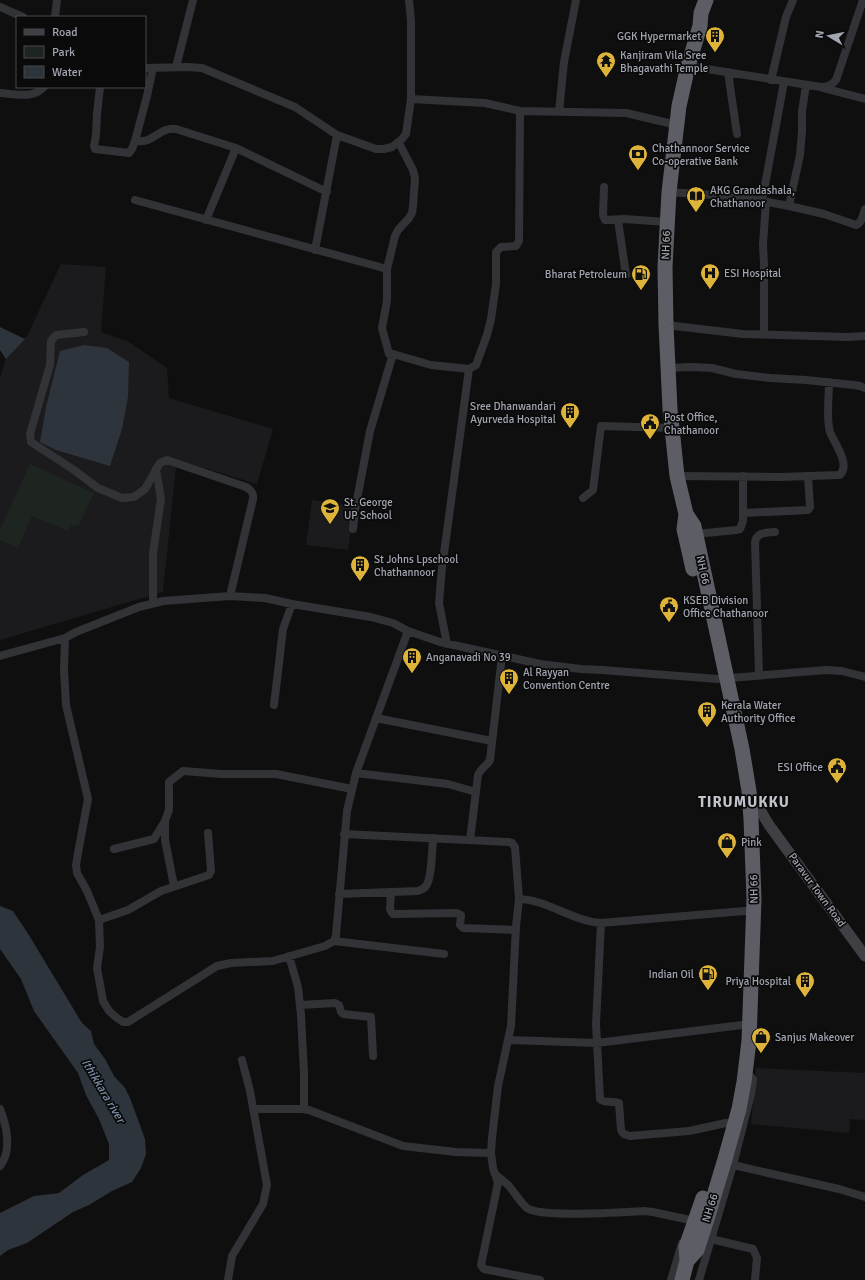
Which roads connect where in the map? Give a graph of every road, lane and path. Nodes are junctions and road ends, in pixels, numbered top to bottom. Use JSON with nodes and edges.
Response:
{"nodes":[{"id":1,"x":57,"y":0,"type":"edge"},
{"id":2,"x":193,"y":0,"type":"edge"},
{"id":3,"x":408,"y":0,"type":"edge"},
{"id":4,"x":576,"y":0,"type":"edge"},
{"id":5,"x":706,"y":0,"type":"edge"},
{"id":6,"x":715,"y":0,"type":"edge"},
{"id":7,"x":793,"y":0,"type":"edge"},
{"id":8,"x":864,"y":0,"type":"edge"},
{"id":9,"x":0,"y":7,"type":"edge"},
{"id":10,"x":21,"y":16,"type":"edge"},
{"id":11,"x":55,"y":16,"type":"edge"},
{"id":12,"x":700,"y":26,"type":"junction"},
{"id":13,"x":688,"y":66,"type":"junction"},
{"id":14,"x":176,"y":67,"type":"junction"},
{"id":15,"x":149,"y":68,"type":"edge"},
{"id":16,"x":728,"y":72,"type":"junction"},
{"id":17,"x":771,"y":80,"type":"junction"},
{"id":18,"x":784,"y":82,"type":"junction"},
{"id":19,"x":806,"y":85,"type":"junction"},
{"id":20,"x":820,"y":87,"type":"junction"},
{"id":21,"x":43,"y":88,"type":"edge"},
{"id":22,"x":100,"y":88,"type":"edge"},
{"id":23,"x":0,"y":93,"type":"edge"},
{"id":24,"x":411,"y":99,"type":"junction"},
{"id":25,"x":865,"y":99,"type":"edge"},
{"id":26,"x":520,"y":111,"type":"junction"},
{"id":27,"x":559,"y":112,"type":"junction"},
{"id":28,"x":677,"y":125,"type":"junction"},
{"id":29,"x":737,"y":134,"type":"dead end"},
{"id":30,"x":337,"y":135,"type":"junction"},
{"id":31,"x":135,"y":141,"type":"junction"},
{"id":32,"x":399,"y":143,"type":"junction"},
{"id":33,"x":236,"y":148,"type":"junction"},
{"id":34,"x":604,"y":187,"type":"dead end"},
{"id":35,"x":327,"y":192,"type":"junction"},
{"id":36,"x":669,"y":192,"type":"junction"},
{"id":37,"x":135,"y":200,"type":"dead end"},
{"id":38,"x":764,"y":201,"type":"junction"},
{"id":39,"x":789,"y":206,"type":"junction"},
{"id":40,"x":865,"y":209,"type":"edge"},
{"id":41,"x":206,"y":220,"type":"junction"},
{"id":42,"x":618,"y":220,"type":"junction"},
{"id":43,"x":667,"y":222,"type":"junction"},
{"id":44,"x":315,"y":250,"type":"junction"},
{"id":45,"x":387,"y":270,"type":"junction"},
{"id":46,"x":626,"y":275,"type":"dead end"},
{"id":47,"x":666,"y":325,"type":"junction"},
{"id":48,"x":84,"y":332,"type":"dead end"},
{"id":49,"x":764,"y":334,"type":"junction"},
{"id":50,"x":865,"y":336,"type":"edge"},
{"id":51,"x":393,"y":354,"type":"junction"},
{"id":52,"x":668,"y":368,"type":"junction"},
{"id":53,"x":469,"y":369,"type":"junction"},
{"id":54,"x":829,"y":382,"type":"junction"},
{"id":55,"x":865,"y":388,"type":"edge"},
{"id":56,"x":672,"y":428,"type":"junction"},
{"id":57,"x":156,"y":469,"type":"junction"},
{"id":58,"x":677,"y":476,"type":"junction"},
{"id":59,"x":743,"y":476,"type":"junction"},
{"id":60,"x":808,"y":476,"type":"junction"},
{"id":61,"x":583,"y":498,"type":"dead end"},
{"id":62,"x":743,"y":513,"type":"junction"},
{"id":63,"x":686,"y":514,"type":"junction"},
{"id":64,"x":353,"y":529,"type":"dead end"},
{"id":65,"x":775,"y":532,"type":"dead end"},
{"id":66,"x":696,"y":534,"type":"junction"},
{"id":67,"x":230,"y":596,"type":"junction"},
{"id":68,"x":153,"y":603,"type":"junction"},
{"id":69,"x":292,"y":604,"type":"junction"},
{"id":70,"x":408,"y":631,"type":"junction"},
{"id":71,"x":65,"y":638,"type":"junction"},
{"id":72,"x":447,"y":644,"type":"junction"},
{"id":73,"x":0,"y":656,"type":"edge"},
{"id":74,"x":502,"y":656,"type":"junction"},
{"id":75,"x":759,"y":675,"type":"junction"},
{"id":76,"x":865,"y":677,"type":"edge"},
{"id":77,"x":723,"y":679,"type":"junction"},
{"id":78,"x":274,"y":705,"type":"dead end"},
{"id":79,"x":376,"y":718,"type":"junction"},
{"id":80,"x":492,"y":740,"type":"junction"},
{"id":81,"x":356,"y":773,"type":"junction"},
{"id":82,"x":352,"y":788,"type":"junction"},
{"id":83,"x":476,"y":792,"type":"junction"},
{"id":84,"x":749,"y":792,"type":"junction"},
{"id":85,"x":751,"y":819,"type":"junction"},
{"id":86,"x":165,"y":821,"type":"junction"},
{"id":87,"x":768,"y":825,"type":"junction"},
{"id":88,"x":208,"y":833,"type":"dead end"},
{"id":89,"x":344,"y":834,"type":"junction"},
{"id":90,"x":433,"y":838,"type":"junction"},
{"id":91,"x":470,"y":840,"type":"junction"},
{"id":92,"x":114,"y":849,"type":"dead end"},
{"id":93,"x":174,"y":886,"type":"junction"},
{"id":94,"x":391,"y":892,"type":"junction"},
{"id":95,"x":339,"y":894,"type":"junction"},
{"id":96,"x":519,"y":899,"type":"junction"},
{"id":97,"x":745,"y":911,"type":"junction"},
{"id":98,"x":99,"y":920,"type":"junction"},
{"id":99,"x":601,"y":923,"type":"junction"},
{"id":100,"x":516,"y":930,"type":"junction"},
{"id":101,"x":334,"y":941,"type":"junction"},
{"id":102,"x":444,"y":954,"type":"dead end"},
{"id":103,"x":289,"y":956,"type":"junction"},
{"id":104,"x":865,"y":956,"type":"edge"},
{"id":105,"x":300,"y":1005,"type":"junction"},
{"id":106,"x":742,"y":1026,"type":"junction"},
{"id":107,"x":508,"y":1040,"type":"junction"},
{"id":108,"x":597,"y":1042,"type":"junction"},
{"id":109,"x":373,"y":1056,"type":"dead end"},
{"id":110,"x":242,"y":1060,"type":"dead end"},
{"id":111,"x":746,"y":1074,"type":"junction"},
{"id":112,"x":0,"y":1109,"type":"edge"},
{"id":113,"x":253,"y":1109,"type":"junction"},
{"id":114,"x":304,"y":1109,"type":"junction"},
{"id":115,"x":726,"y":1123,"type":"junction"},
{"id":116,"x":491,"y":1153,"type":"junction"},
{"id":117,"x":733,"y":1165,"type":"junction"},
{"id":118,"x":0,"y":1166,"type":"edge"},
{"id":119,"x":495,"y":1173,"type":"junction"},
{"id":120,"x":706,"y":1191,"type":"junction"},
{"id":121,"x":865,"y":1197,"type":"edge"},
{"id":122,"x":690,"y":1220,"type":"junction"},
{"id":123,"x":711,"y":1239,"type":"junction"},
{"id":124,"x":687,"y":1261,"type":"junction"},
{"id":125,"x":228,"y":1280,"type":"edge"},
{"id":126,"x":540,"y":1280,"type":"edge"},
{"id":127,"x":670,"y":1280,"type":"edge"},
{"id":128,"x":682,"y":1280,"type":"edge"},
{"id":129,"x":699,"y":1280,"type":"edge"},
{"id":130,"x":755,"y":1280,"type":"edge"}],
"edges":[{"from":1,"to":11,"type":"street"},
{"from":2,"to":14,"type":"street"},
{"from":3,"to":24,"type":"street"},
{"from":4,"to":27,"type":"street"},
{"from":5,"to":12,"type":"highway","name":"NH 66"},
{"from":6,"to":12,"type":"highway","name":"NH 66"},
{"from":7,"to":17,"type":"street"},
{"from":8,"to":20,"type":"street"},
{"from":9,"to":10,"type":"street"},
{"from":12,"to":13,"type":"highway","name":"NH 66"},
{"from":13,"to":16,"type":"street"},
{"from":13,"to":28,"type":"highway","name":"NH 66"},
{"from":14,"to":15,"type":"street"},
{"from":14,"to":30,"type":"street"},
{"from":15,"to":31,"type":"street"},
{"from":16,"to":17,"type":"street"},
{"from":16,"to":29,"type":"street"},
{"from":17,"to":18,"type":"street"},
{"from":18,"to":19,"type":"street"},
{"from":18,"to":38,"type":"street"},
{"from":19,"to":20,"type":"street"},
{"from":19,"to":39,"type":"street"},
{"from":20,"to":25,"type":"street"},
{"from":21,"to":23,"type":"street"},
{"from":22,"to":31,"type":"street"},
{"from":24,"to":26,"type":"street"},
{"from":24,"to":32,"type":"street"},
{"from":26,"to":27,"type":"street"},
{"from":26,"to":53,"type":"street"},
{"from":27,"to":28,"type":"street"},
{"from":28,"to":36,"type":"highway","name":"NH 66"},
{"from":30,"to":32,"type":"street"},
{"from":30,"to":35,"type":"street"},
{"from":31,"to":33,"type":"street"},
{"from":32,"to":45,"type":"street"},
{"from":33,"to":35,"type":"street"},
{"from":33,"to":41,"type":"street"},
{"from":34,"to":42,"type":"street"},
{"from":35,"to":44,"type":"street"},
{"from":36,"to":38,"type":"street"},
{"from":36,"to":43,"type":"highway","name":"NH 66"},
{"from":37,"to":41,"type":"street"},
{"from":38,"to":39,"type":"street"},
{"from":38,"to":49,"type":"street"},
{"from":39,"to":40,"type":"street"},
{"from":41,"to":44,"type":"street"},
{"from":42,"to":43,"type":"street"},
{"from":42,"to":46,"type":"street"},
{"from":43,"to":47,"type":"highway","name":"NH 66"},
{"from":44,"to":45,"type":"street"},
{"from":45,"to":51,"type":"street"},
{"from":47,"to":49,"type":"street"},
{"from":47,"to":52,"type":"highway","name":"NH 66"},
{"from":48,"to":57,"type":"street"},
{"from":49,"to":50,"type":"street"},
{"from":51,"to":53,"type":"street"},
{"from":51,"to":64,"type":"street"},
{"from":52,"to":54,"type":"street"},
{"from":52,"to":56,"type":"highway","name":"NH 66"},
{"from":53,"to":72,"type":"street"},
{"from":54,"to":55,"type":"street"},
{"from":54,"to":60,"type":"street"},
{"from":56,"to":58,"type":"highway","name":"NH 66"},
{"from":56,"to":61,"type":"street"},
{"from":57,"to":67,"type":"street"},
{"from":57,"to":68,"type":"street"},
{"from":58,"to":59,"type":"street"},
{"from":58,"to":63,"type":"highway","name":"NH 66"},
{"from":59,"to":60,"type":"street"},
{"from":59,"to":62,"type":"street"},
{"from":60,"to":62,"type":"street"},
{"from":62,"to":66,"type":"street"},
{"from":63,"to":66,"type":"highway","name":"NH 66"},
{"from":63,"to":77,"type":"highway","name":"NH 66"},
{"from":65,"to":75,"type":"street"},
{"from":66,"to":77,"type":"highway","name":"NH 66"},
{"from":67,"to":68,"type":"street"},
{"from":67,"to":69,"type":"street"},
{"from":68,"to":71,"type":"street"},
{"from":69,"to":70,"type":"street"},
{"from":69,"to":78,"type":"street"},
{"from":70,"to":72,"type":"street"},
{"from":70,"to":79,"type":"street"},
{"from":71,"to":73,"type":"street"},
{"from":71,"to":98,"type":"street"},
{"from":72,"to":74,"type":"street"},
{"from":74,"to":77,"type":"street"},
{"from":74,"to":80,"type":"street"},
{"from":75,"to":76,"type":"street"},
{"from":75,"to":77,"type":"street"},
{"from":77,"to":84,"type":"highway","name":"NH 66"},
{"from":77,"to":97,"type":"highway","name":"NH 66"},
{"from":79,"to":80,"type":"street"},
{"from":79,"to":81,"type":"street"},
{"from":80,"to":83,"type":"street"},
{"from":81,"to":82,"type":"street"},
{"from":81,"to":83,"type":"street"},
{"from":82,"to":86,"type":"street"},
{"from":82,"to":89,"type":"street"},
{"from":83,"to":91,"type":"street"},
{"from":84,"to":85,"type":"highway","name":"NH 66"},
{"from":84,"to":87,"type":"main road","name":"Paravur Town Road"},
{"from":85,"to":87,"type":"main road"},
{"from":85,"to":111,"type":"highway","name":"NH 66"},
{"from":86,"to":92,"type":"street"},
{"from":86,"to":93,"type":"street"},
{"from":87,"to":104,"type":"main road","name":"Paravur Town Road"},
{"from":88,"to":93,"type":"street"},
{"from":89,"to":90,"type":"street"},
{"from":89,"to":95,"type":"street"},
{"from":90,"to":91,"type":"street"},
{"from":90,"to":94,"type":"street"},
{"from":91,"to":96,"type":"street"},
{"from":93,"to":98,"type":"street"},
{"from":94,"to":95,"type":"street"},
{"from":94,"to":100,"type":"street"},
{"from":95,"to":101,"type":"street"},
{"from":96,"to":99,"type":"street"},
{"from":96,"to":100,"type":"street"},
{"from":97,"to":99,"type":"street"},
{"from":97,"to":106,"type":"highway","name":"NH 66"},
{"from":98,"to":103,"type":"street"},
{"from":99,"to":108,"type":"street"},
{"from":100,"to":107,"type":"street"},
{"from":101,"to":102,"type":"street"},
{"from":101,"to":103,"type":"street"},
{"from":103,"to":105,"type":"street"},
{"from":105,"to":109,"type":"street"},
{"from":105,"to":114,"type":"street"},
{"from":106,"to":108,"type":"street"},
{"from":106,"to":115,"type":"highway","name":"NH 66"},
{"from":107,"to":108,"type":"street"},
{"from":107,"to":116,"type":"street"},
{"from":108,"to":115,"type":"street"},
{"from":110,"to":113,"type":"street"},
{"from":111,"to":117,"type":"street"},
{"from":111,"to":124,"type":"highway","name":"NH 66"},
{"from":112,"to":118,"type":"street"},
{"from":113,"to":114,"type":"street"},
{"from":113,"to":125,"type":"street"},
{"from":114,"to":116,"type":"street"},
{"from":115,"to":120,"type":"highway","name":"NH 66"},
{"from":116,"to":119,"type":"street"},
{"from":117,"to":121,"type":"street"},
{"from":117,"to":123,"type":"street"},
{"from":119,"to":122,"type":"street"},
{"from":119,"to":126,"type":"street"},
{"from":120,"to":122,"type":"street"},
{"from":120,"to":124,"type":"highway","name":"NH 66"},
{"from":122,"to":127,"type":"street"},
{"from":123,"to":129,"type":"street"},
{"from":123,"to":130,"type":"street"},
{"from":124,"to":128,"type":"highway","name":"NH 66"}]}
